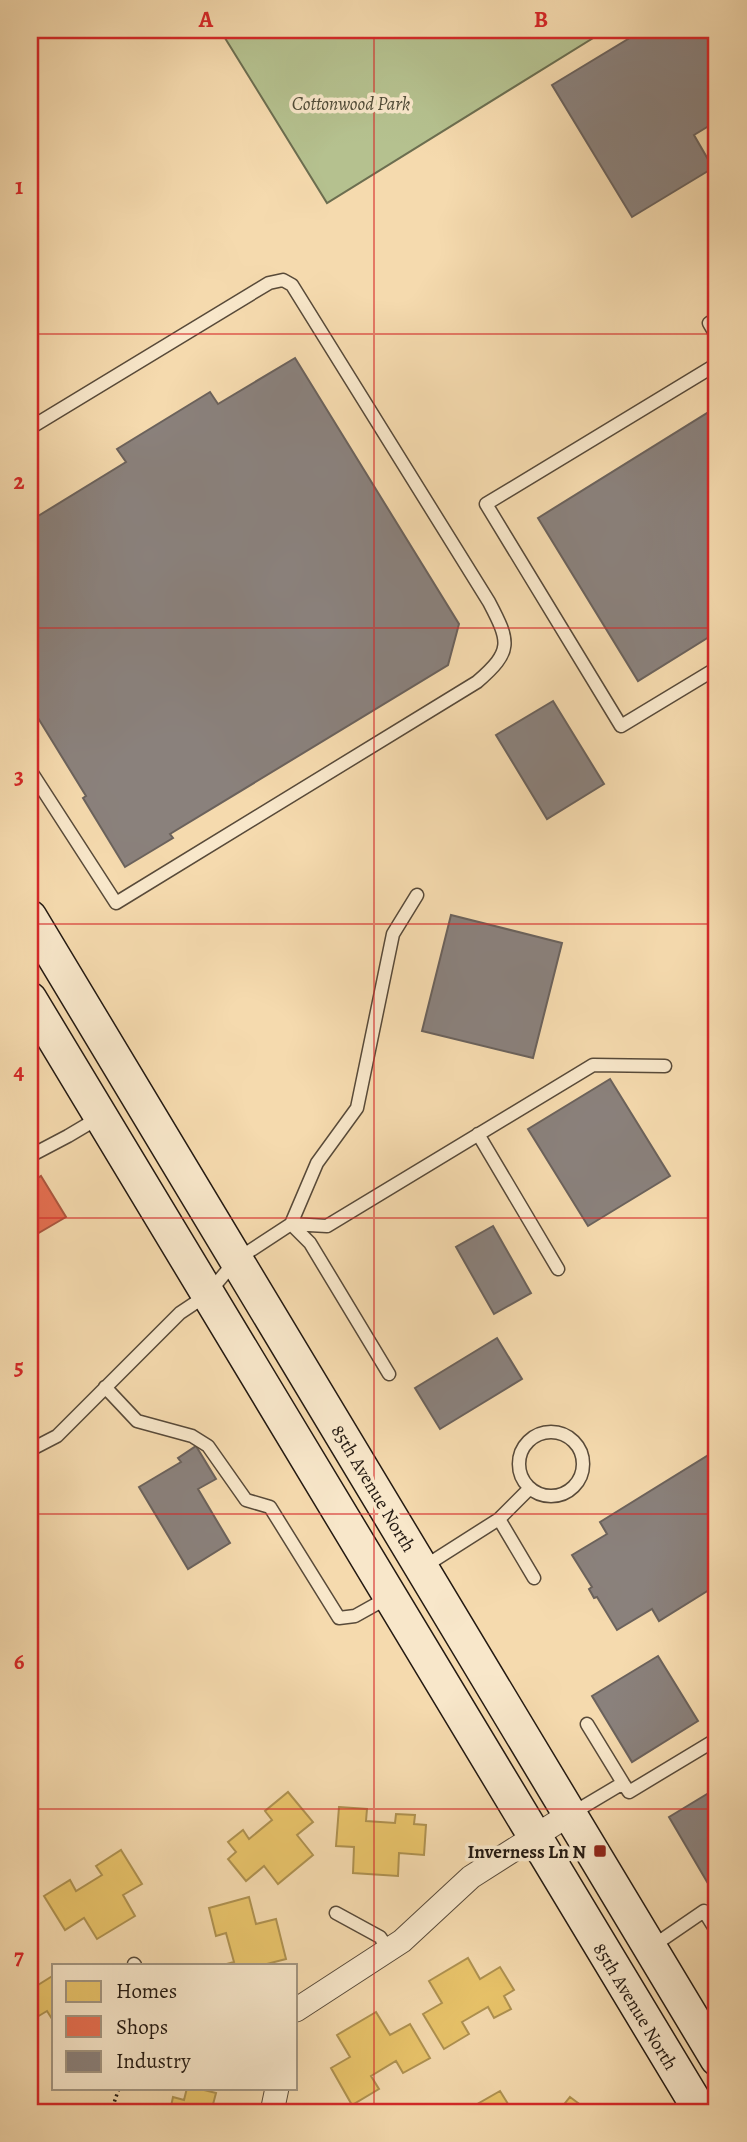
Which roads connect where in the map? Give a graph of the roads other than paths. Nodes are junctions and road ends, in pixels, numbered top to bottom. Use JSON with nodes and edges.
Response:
{"nodes":[{"id":1,"x":717,"y":318,"type":"edge"},
{"id":2,"x":717,"y":337,"type":"edge"},
{"id":3,"x":717,"y":364,"type":"edge"},
{"id":4,"x":30,"y":428,"type":"edge"},
{"id":5,"x":717,"y":668,"type":"edge"},
{"id":6,"x":30,"y":770,"type":"edge"},
{"id":7,"x":417,"y":895,"type":"dead end"},
{"id":8,"x":30,"y":917,"type":"edge"},
{"id":9,"x":30,"y":999,"type":"edge"},
{"id":10,"x":665,"y":1066,"type":"dead end"},
{"id":11,"x":100,"y":1117,"type":"junction"},
{"id":12,"x":478,"y":1134,"type":"junction"},
{"id":13,"x":30,"y":1156,"type":"edge"},
{"id":14,"x":291,"y":1224,"type":"junction"},
{"id":15,"x":236,"y":1260,"type":"junction"},
{"id":16,"x":558,"y":1269,"type":"dead end"},
{"id":17,"x":207,"y":1295,"type":"junction"},
{"id":18,"x":389,"y":1374,"type":"dead end"},
{"id":19,"x":105,"y":1387,"type":"junction"},
{"id":20,"x":30,"y":1450,"type":"edge"},
{"id":21,"x":530,"y":1488,"type":"junction"},
{"id":22,"x":499,"y":1519,"type":"junction"},
{"id":23,"x":422,"y":1568,"type":"junction"},
{"id":24,"x":534,"y":1578,"type":"dead end"},
{"id":25,"x":389,"y":1597,"type":"junction"},
{"id":26,"x":587,"y":1724,"type":"dead end"},
{"id":27,"x":717,"y":1739,"type":"edge"},
{"id":28,"x":623,"y":1783,"type":"junction"},
{"id":29,"x":570,"y":1814,"type":"junction"},
{"id":30,"x":534,"y":1837,"type":"junction"},
{"id":31,"x":336,"y":1913,"type":"dead end"},
{"id":32,"x":717,"y":1932,"type":"edge"},
{"id":33,"x":650,"y":1948,"type":"junction"},
{"id":34,"x":389,"y":1950,"type":"junction"},
{"id":35,"x":298,"y":2009,"type":"edge"},
{"id":36,"x":717,"y":2059,"type":"edge"},
{"id":37,"x":277,"y":2090,"type":"edge"},
{"id":38,"x":272,"y":2112,"type":"edge"},
{"id":39,"x":701,"y":2112,"type":"edge"}],
"edges":[{"from":1,"to":2,"type":"lane"},
{"from":3,"to":5,"type":"lane"},
{"from":4,"to":6,"type":"lane"},
{"from":7,"to":14,"type":"lane"},
{"from":8,"to":15,"type":"main road","name":"85th Avenue North"},
{"from":9,"to":11,"type":"main road","name":"85th Avenue North"},
{"from":10,"to":12,"type":"lane"},
{"from":11,"to":13,"type":"lane"},
{"from":11,"to":17,"type":"main road","name":"85th Avenue North"},
{"from":12,"to":14,"type":"lane"},
{"from":12,"to":16,"type":"lane"},
{"from":14,"to":15,"type":"lane"},
{"from":14,"to":18,"type":"lane"},
{"from":15,"to":17,"type":"lane"},
{"from":15,"to":23,"type":"main road","name":"85th Avenue North"},
{"from":17,"to":19,"type":"lane"},
{"from":17,"to":25,"type":"main road","name":"85th Avenue North"},
{"from":19,"to":20,"type":"lane"},
{"from":19,"to":25,"type":"lane"},
{"from":21,"to":21,"type":"lane"},
{"from":21,"to":22,"type":"lane"},
{"from":22,"to":23,"type":"lane"},
{"from":22,"to":24,"type":"lane"},
{"from":23,"to":29,"type":"main road","name":"85th Avenue North"},
{"from":25,"to":30,"type":"main road","name":"85th Avenue North"},
{"from":26,"to":28,"type":"lane"},
{"from":27,"to":28,"type":"lane"},
{"from":28,"to":29,"type":"lane"},
{"from":29,"to":30,"type":"street"},
{"from":29,"to":33,"type":"main road","name":"85th Avenue North"},
{"from":30,"to":34,"type":"street"},
{"from":30,"to":39,"type":"main road","name":"85th Avenue North"},
{"from":31,"to":34,"type":"lane"},
{"from":32,"to":33,"type":"lane"},
{"from":33,"to":36,"type":"main road","name":"85th Avenue North"},
{"from":34,"to":35,"type":"street"},
{"from":37,"to":38,"type":"street"}]}
